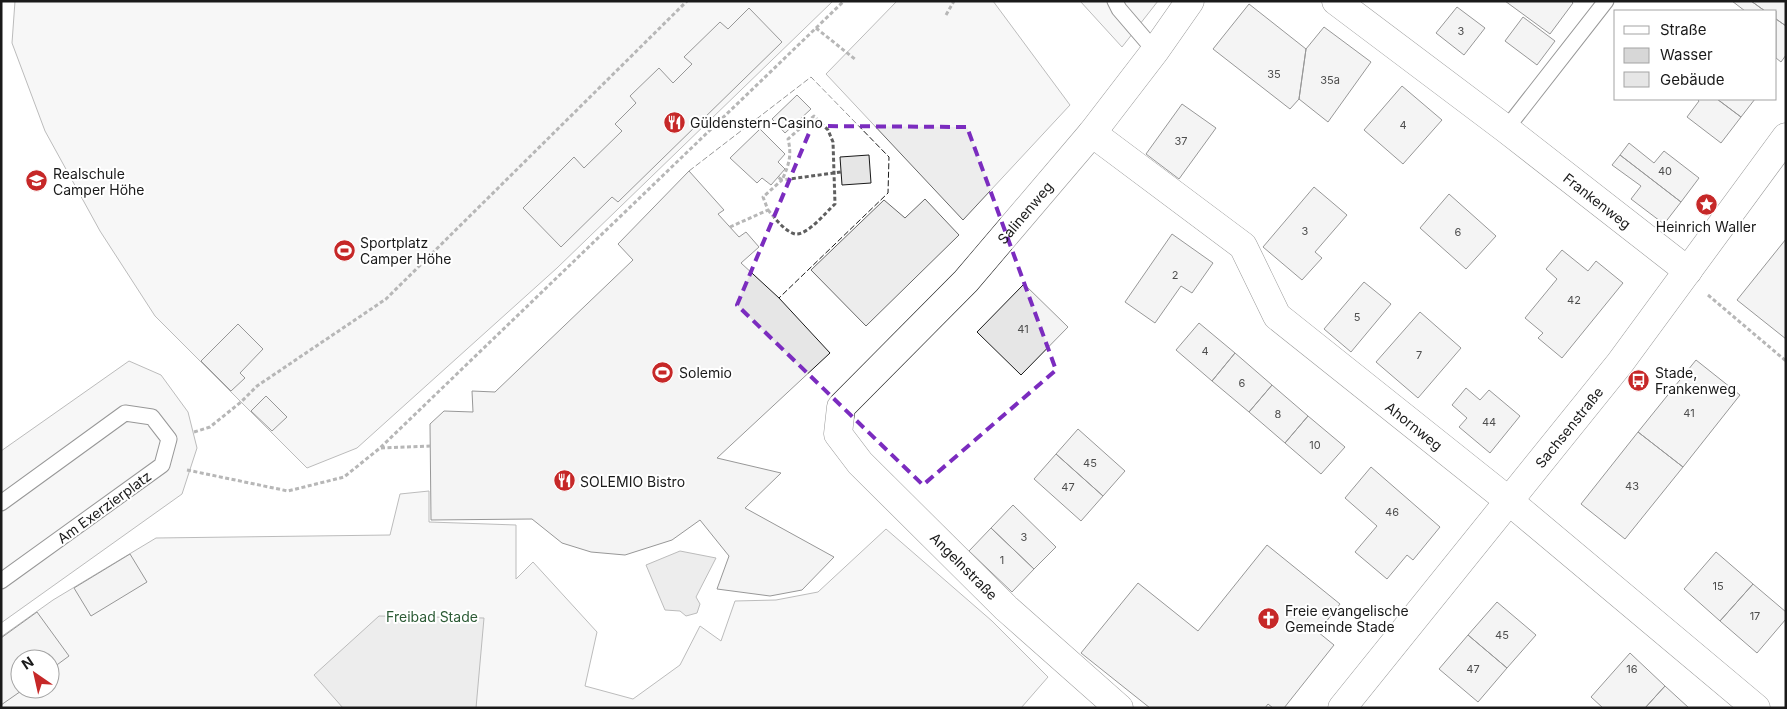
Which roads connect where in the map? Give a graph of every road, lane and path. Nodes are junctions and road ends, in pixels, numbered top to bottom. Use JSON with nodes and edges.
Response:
{"nodes":[{"id":1,"x":688,"y":1,"type":"edge"},
{"id":2,"x":844,"y":1,"type":"edge"},
{"id":3,"x":954,"y":1,"type":"edge"},
{"id":4,"x":1115,"y":1,"type":"edge"},
{"id":5,"x":1190,"y":1,"type":"edge"},
{"id":6,"x":1336,"y":1,"type":"edge"},
{"id":7,"x":1606,"y":1,"type":"edge"},
{"id":8,"x":946,"y":15,"type":"dead end"},
{"id":9,"x":816,"y":28,"type":"junction"},
{"id":10,"x":1155,"y":51,"type":"junction"},
{"id":11,"x":856,"y":60,"type":"dead end"},
{"id":12,"x":1506,"y":129,"type":"junction"},
{"id":13,"x":1092,"y":133,"type":"junction"},
{"id":14,"x":1786,"y":137,"type":"edge"},
{"id":15,"x":834,"y":172,"type":"junction"},
{"id":16,"x":841,"y":172,"type":"dead end"},
{"id":17,"x":778,"y":176,"type":"dead end"},
{"id":18,"x":782,"y":180,"type":"junction"},
{"id":19,"x":768,"y":210,"type":"junction"},
{"id":20,"x":730,"y":227,"type":"dead end"},
{"id":21,"x":1688,"y":271,"type":"junction"},
{"id":22,"x":1706,"y":293,"type":"dead end"},
{"id":23,"x":1786,"y":360,"type":"edge"},
{"id":24,"x":841,"y":407,"type":"joint"},
{"id":25,"x":169,"y":439,"type":"junction"},
{"id":26,"x":431,"y":446,"type":"dead end"},
{"id":27,"x":380,"y":448,"type":"junction"},
{"id":28,"x":162,"y":465,"type":"junction"},
{"id":29,"x":1509,"y":501,"type":"junction"},
{"id":30,"x":1,"y":502,"type":"edge"},
{"id":31,"x":1,"y":580,"type":"edge"},
{"id":32,"x":1119,"y":708,"type":"edge"},
{"id":33,"x":1342,"y":708,"type":"edge"},
{"id":34,"x":1756,"y":708,"type":"edge"}],
"edges":[{"from":1,"to":25,"type":"path"},
{"from":2,"to":9,"type":"path"},
{"from":3,"to":8,"type":"path"},
{"from":4,"to":10,"type":"lane"},
{"from":5,"to":10,"type":"street","name":"Salinenweg"},
{"from":6,"to":12,"type":"street","name":"Frankenweg"},
{"from":7,"to":12,"type":"lane"},
{"from":9,"to":11,"type":"path"},
{"from":9,"to":27,"type":"path"},
{"from":10,"to":13,"type":"street","name":"Salinenweg"},
{"from":12,"to":21,"type":"street","name":"Frankenweg"},
{"from":13,"to":24,"type":"street","name":"Salinenweg"},
{"from":13,"to":29,"type":"street","name":"Ahornweg"},
{"from":14,"to":21,"type":"street","name":"Sachsenstraße"},
{"from":15,"to":16,"type":"path"},
{"from":15,"to":18,"type":"path"},
{"from":15,"to":18,"type":"path"},
{"from":15,"to":19,"type":"path"},
{"from":17,"to":18,"type":"path"},
{"from":18,"to":19,"type":"path"},
{"from":19,"to":20,"type":"path"},
{"from":21,"to":29,"type":"street","name":"Sachsenstraße"},
{"from":22,"to":23,"type":"path"},
{"from":24,"to":32,"type":"street","name":"Angelnstraße"},
{"from":25,"to":28,"type":"lane","name":"Am Exerzierplatz"},
{"from":25,"to":30,"type":"lane"},
{"from":26,"to":27,"type":"path"},
{"from":27,"to":28,"type":"path"},
{"from":28,"to":31,"type":"lane","name":"Am Exerzierplatz"},
{"from":29,"to":33,"type":"street","name":"Sachsenstraße"},
{"from":29,"to":34,"type":"street","name":"Ahornweg"}]}
